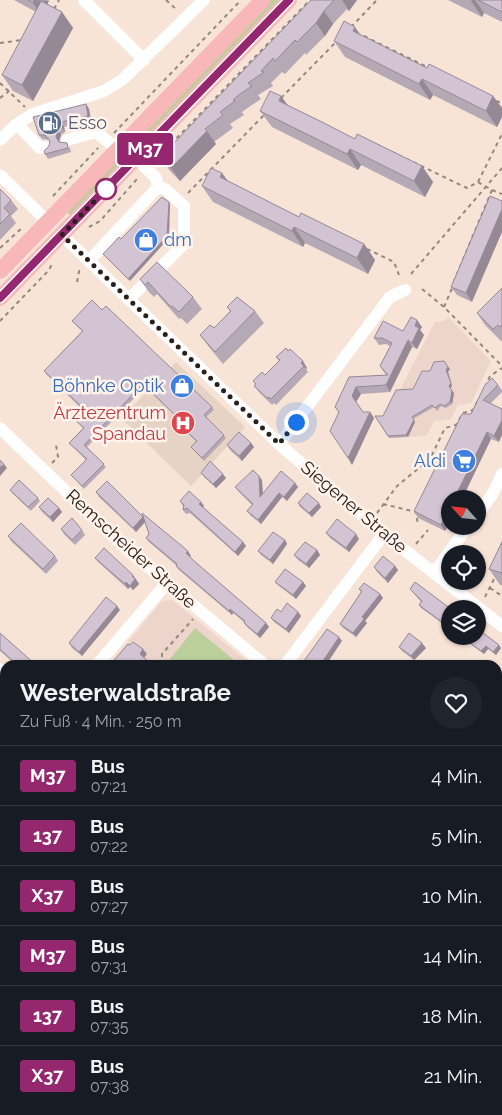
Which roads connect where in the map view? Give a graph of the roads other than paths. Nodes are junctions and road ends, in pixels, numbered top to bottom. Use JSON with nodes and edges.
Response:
{"nodes":[{"id":1,"x":84,"y":0,"type":"edge"},
{"id":2,"x":204,"y":0,"type":"edge"},
{"id":3,"x":263,"y":0,"type":"edge"},
{"id":4,"x":289,"y":0,"type":"edge"},
{"id":5,"x":144,"y":60,"type":"junction"},
{"id":6,"x":17,"y":124,"type":"junction"},
{"id":7,"x":0,"y":140,"type":"edge"},
{"id":8,"x":68,"y":140,"type":"dead end"},
{"id":9,"x":112,"y":145,"type":"junction"},
{"id":10,"x":45,"y":147,"type":"edge"},
{"id":11,"x":141,"y":164,"type":"junction"},
{"id":12,"x":0,"y":175,"type":"edge"},
{"id":13,"x":158,"y":187,"type":"junction"},
{"id":14,"x":48,"y":222,"type":"junction"},
{"id":15,"x":62,"y":235,"type":"junction"},
{"id":16,"x":84,"y":263,"type":"junction"},
{"id":17,"x":0,"y":271,"type":"edge"},
{"id":18,"x":405,"y":290,"type":"dead end"},
{"id":19,"x":0,"y":298,"type":"edge"},
{"id":20,"x":129,"y":299,"type":"junction"},
{"id":21,"x":0,"y":428,"type":"edge"},
{"id":22,"x":279,"y":444,"type":"junction"},
{"id":23,"x":502,"y":474,"type":"edge"},
{"id":24,"x":486,"y":503,"type":"edge"},
{"id":25,"x":384,"y":534,"type":"junction"},
{"id":26,"x":461,"y":535,"type":"edge"},
{"id":27,"x":434,"y":573,"type":"junction"},
{"id":28,"x":166,"y":584,"type":"junction"},
{"id":29,"x":502,"y":626,"type":"edge"},
{"id":30,"x":101,"y":660,"type":"edge"},
{"id":31,"x":260,"y":660,"type":"edge"},
{"id":32,"x":289,"y":660,"type":"edge"}],
"edges":[{"from":1,"to":5,"type":"street"},
{"from":2,"to":5,"type":"street"},
{"from":3,"to":9,"type":"main road"},
{"from":4,"to":11,"type":"main road"},
{"from":5,"to":6,"type":"street"},
{"from":6,"to":7,"type":"street"},
{"from":6,"to":10,"type":"street"},
{"from":8,"to":9,"type":"street"},
{"from":9,"to":14,"type":"main road"},
{"from":11,"to":13,"type":"street"},
{"from":11,"to":15,"type":"main road"},
{"from":12,"to":14,"type":"street"},
{"from":13,"to":16,"type":"street"},
{"from":13,"to":20,"type":"street"},
{"from":14,"to":15,"type":"main road"},
{"from":14,"to":17,"type":"main road"},
{"from":15,"to":16,"type":"street","name":"Siegener Straße"},
{"from":15,"to":19,"type":"main road"},
{"from":16,"to":20,"type":"street","name":"Siegener Straße"},
{"from":18,"to":22,"type":"street"},
{"from":20,"to":22,"type":"street","name":"Siegener Straße"},
{"from":21,"to":28,"type":"street","name":"Remscheider Straße"},
{"from":22,"to":25,"type":"street","name":"Siegener Straße"},
{"from":23,"to":24,"type":"street"},
{"from":25,"to":27,"type":"street","name":"Siegener Straße"},
{"from":25,"to":32,"type":"street"},
{"from":26,"to":27,"type":"street"},
{"from":27,"to":29,"type":"street","name":"Siegener Straße"},
{"from":28,"to":30,"type":"street"},
{"from":28,"to":31,"type":"street","name":"Remscheider Straße"}]}
